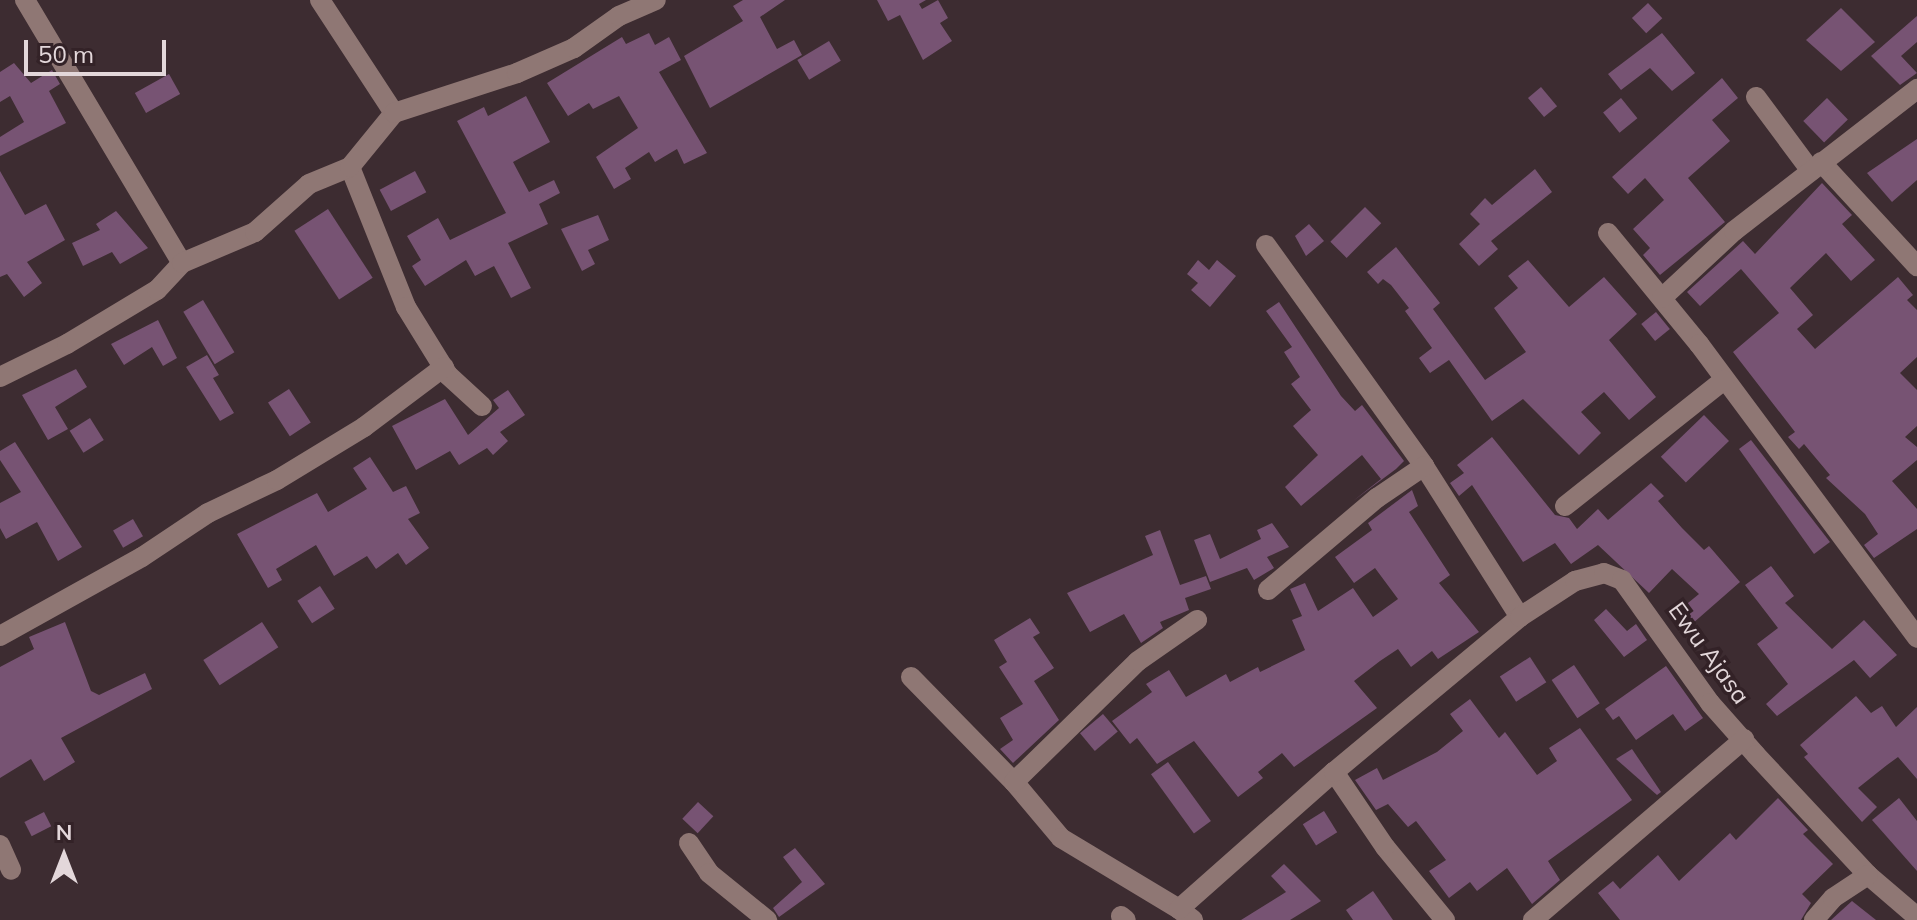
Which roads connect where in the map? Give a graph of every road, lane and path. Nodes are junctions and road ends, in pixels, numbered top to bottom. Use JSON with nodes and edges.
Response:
{"nodes":[{"id":1,"x":25,"y":0,"type":"edge"},
{"id":2,"x":320,"y":0,"type":"edge"},
{"id":3,"x":656,"y":0,"type":"edge"},
{"id":4,"x":1917,"y":89,"type":"edge"},
{"id":5,"x":1756,"y":97,"type":"dead end"},
{"id":6,"x":394,"y":113,"type":"junction"},
{"id":7,"x":1816,"y":166,"type":"junction"},
{"id":8,"x":350,"y":167,"type":"junction"},
{"id":9,"x":1608,"y":233,"type":"dead end"},
{"id":10,"x":1266,"y":245,"type":"dead end"},
{"id":11,"x":182,"y":263,"type":"junction"},
{"id":12,"x":1917,"y":266,"type":"edge"},
{"id":13,"x":1662,"y":298,"type":"junction"},
{"id":14,"x":444,"y":367,"type":"junction"},
{"id":15,"x":0,"y":377,"type":"edge"},
{"id":16,"x":1724,"y":380,"type":"junction"},
{"id":17,"x":482,"y":406,"type":"dead end"},
{"id":18,"x":1424,"y":466,"type":"junction"},
{"id":19,"x":1565,"y":506,"type":"dead end"},
{"id":20,"x":1268,"y":590,"type":"dead end"},
{"id":21,"x":1520,"y":617,"type":"junction"},
{"id":22,"x":1197,"y":620,"type":"dead end"},
{"id":23,"x":0,"y":636,"type":"edge"},
{"id":24,"x":1917,"y":638,"type":"edge"},
{"id":25,"x":911,"y":677,"type":"dead end"},
{"id":26,"x":1744,"y":739,"type":"junction"},
{"id":27,"x":1334,"y":772,"type":"junction"},
{"id":28,"x":1014,"y":782,"type":"junction"},
{"id":29,"x":689,"y":843,"type":"dead end"},
{"id":30,"x":0,"y":845,"type":"edge"},
{"id":31,"x":11,"y":870,"type":"dead end"},
{"id":32,"x":1868,"y":875,"type":"junction"},
{"id":33,"x":1186,"y":914,"type":"edge"},
{"id":34,"x":1917,"y":917,"type":"edge"},
{"id":35,"x":767,"y":920,"type":"edge"},
{"id":36,"x":1445,"y":920,"type":"edge"},
{"id":37,"x":1533,"y":920,"type":"edge"},
{"id":38,"x":1814,"y":920,"type":"edge"}],
"edges":[{"from":1,"to":11,"type":"street"},
{"from":2,"to":6,"type":"street"},
{"from":3,"to":6,"type":"street"},
{"from":4,"to":7,"type":"street"},
{"from":5,"to":7,"type":"street"},
{"from":6,"to":8,"type":"street"},
{"from":7,"to":12,"type":"street"},
{"from":7,"to":13,"type":"street"},
{"from":8,"to":11,"type":"street"},
{"from":8,"to":14,"type":"street"},
{"from":9,"to":13,"type":"street"},
{"from":10,"to":18,"type":"street"},
{"from":11,"to":15,"type":"street"},
{"from":13,"to":16,"type":"street"},
{"from":14,"to":17,"type":"street"},
{"from":14,"to":23,"type":"street"},
{"from":16,"to":19,"type":"street"},
{"from":16,"to":24,"type":"street"},
{"from":18,"to":20,"type":"street"},
{"from":18,"to":21,"type":"street"},
{"from":21,"to":26,"type":"street","name":"Ewu Ajasa"},
{"from":21,"to":27,"type":"street","name":"Ewu Ajasa"},
{"from":22,"to":28,"type":"street"},
{"from":25,"to":28,"type":"street"},
{"from":26,"to":32,"type":"street","name":"Ewu Ajasa"},
{"from":26,"to":37,"type":"street"},
{"from":27,"to":33,"type":"street","name":"Ewu Ajasa"},
{"from":27,"to":36,"type":"street"},
{"from":28,"to":33,"type":"street"},
{"from":29,"to":35,"type":"street"},
{"from":30,"to":31,"type":"street"},
{"from":32,"to":34,"type":"street","name":"Ewu Ajasa"},
{"from":32,"to":38,"type":"street"}]}
